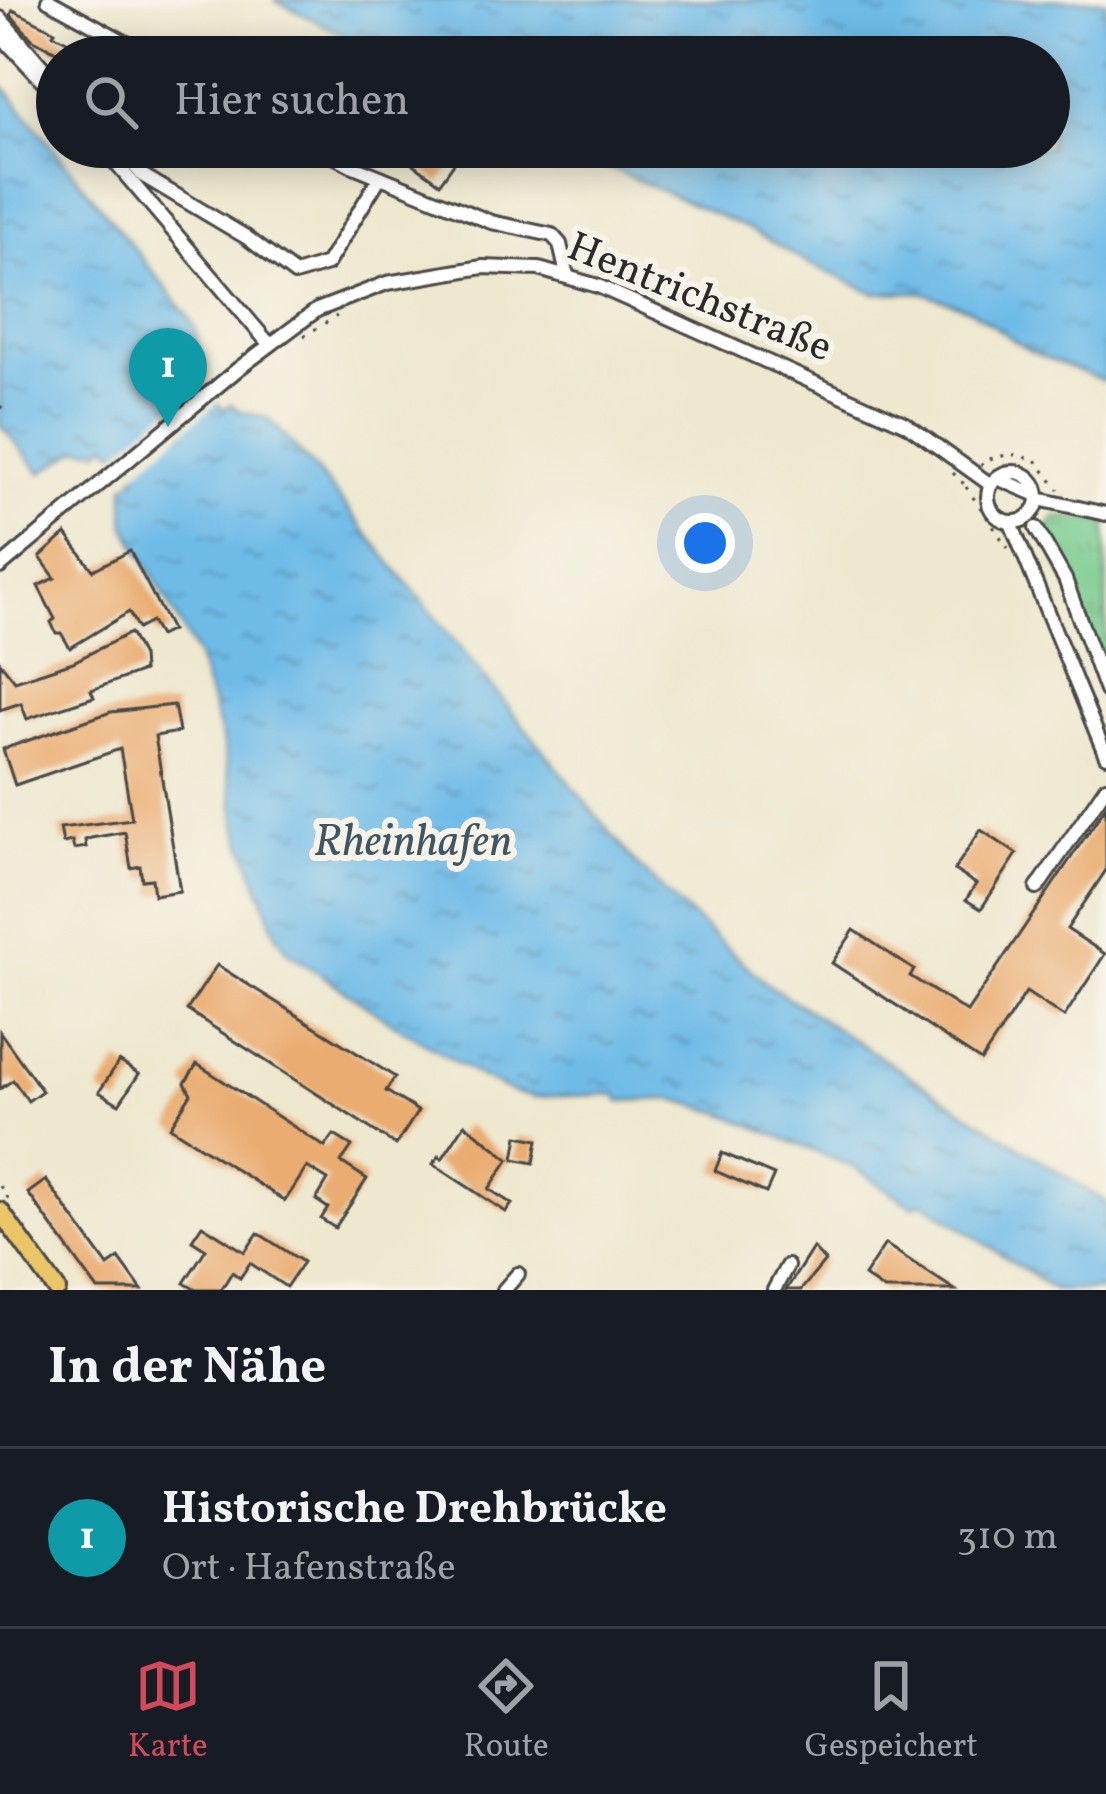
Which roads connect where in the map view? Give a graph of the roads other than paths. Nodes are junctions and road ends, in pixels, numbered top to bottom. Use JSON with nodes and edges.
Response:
{"nodes":[{"id":1,"x":48,"y":0,"type":"edge"},
{"id":2,"x":0,"y":18,"type":"edge"},
{"id":3,"x":0,"y":34,"type":"edge"},
{"id":4,"x":114,"y":36,"type":"edge"},
{"id":5,"x":36,"y":60,"type":"edge"},
{"id":6,"x":36,"y":74,"type":"edge"},
{"id":7,"x":120,"y":168,"type":"edge"},
{"id":8,"x":136,"y":168,"type":"edge"},
{"id":9,"x":361,"y":168,"type":"edge"},
{"id":10,"x":380,"y":177,"type":"junction"},
{"id":11,"x":567,"y":274,"type":"junction"},
{"id":12,"x":270,"y":345,"type":"junction"},
{"id":13,"x":994,"y":482,"type":"junction"},
{"id":14,"x":1038,"y":497,"type":"junction"},
{"id":15,"x":1106,"y":514,"type":"edge"},
{"id":16,"x":1011,"y":523,"type":"junction"},
{"id":17,"x":1036,"y":528,"type":"dead end"},
{"id":18,"x":0,"y":567,"type":"edge"},
{"id":19,"x":1106,"y":691,"type":"edge"},
{"id":20,"x":1106,"y":756,"type":"edge"},
{"id":21,"x":1106,"y":787,"type":"edge"},
{"id":22,"x":1037,"y":888,"type":"dead end"},
{"id":23,"x":0,"y":1211,"type":"edge"},
{"id":24,"x":787,"y":1266,"type":"dead end"},
{"id":25,"x":518,"y":1274,"type":"dead end"},
{"id":26,"x":57,"y":1290,"type":"edge"},
{"id":27,"x":504,"y":1290,"type":"edge"},
{"id":28,"x":774,"y":1290,"type":"edge"}],
"edges":[{"from":1,"to":4,"type":"street"},
{"from":2,"to":5,"type":"street"},
{"from":3,"to":6,"type":"street"},
{"from":7,"to":12,"type":"street"},
{"from":8,"to":10,"type":"street"},
{"from":9,"to":10,"type":"street"},
{"from":10,"to":11,"type":"street"},
{"from":11,"to":12,"type":"street","name":"Hentrichstraße"},
{"from":11,"to":13,"type":"street","name":"Hentrichstraße"},
{"from":12,"to":18,"type":"street","name":"Hentrichstraße"},
{"from":13,"to":14,"type":"street","name":"Hentrichstraße"},
{"from":13,"to":16,"type":"street","name":"Hentrichstraße"},
{"from":14,"to":15,"type":"street"},
{"from":14,"to":16,"type":"street"},
{"from":16,"to":20,"type":"street","name":"Hentrichstraße"},
{"from":17,"to":19,"type":"street"},
{"from":21,"to":22,"type":"street"},
{"from":23,"to":26,"type":"main road"},
{"from":24,"to":28,"type":"street"},
{"from":25,"to":27,"type":"street"}]}
